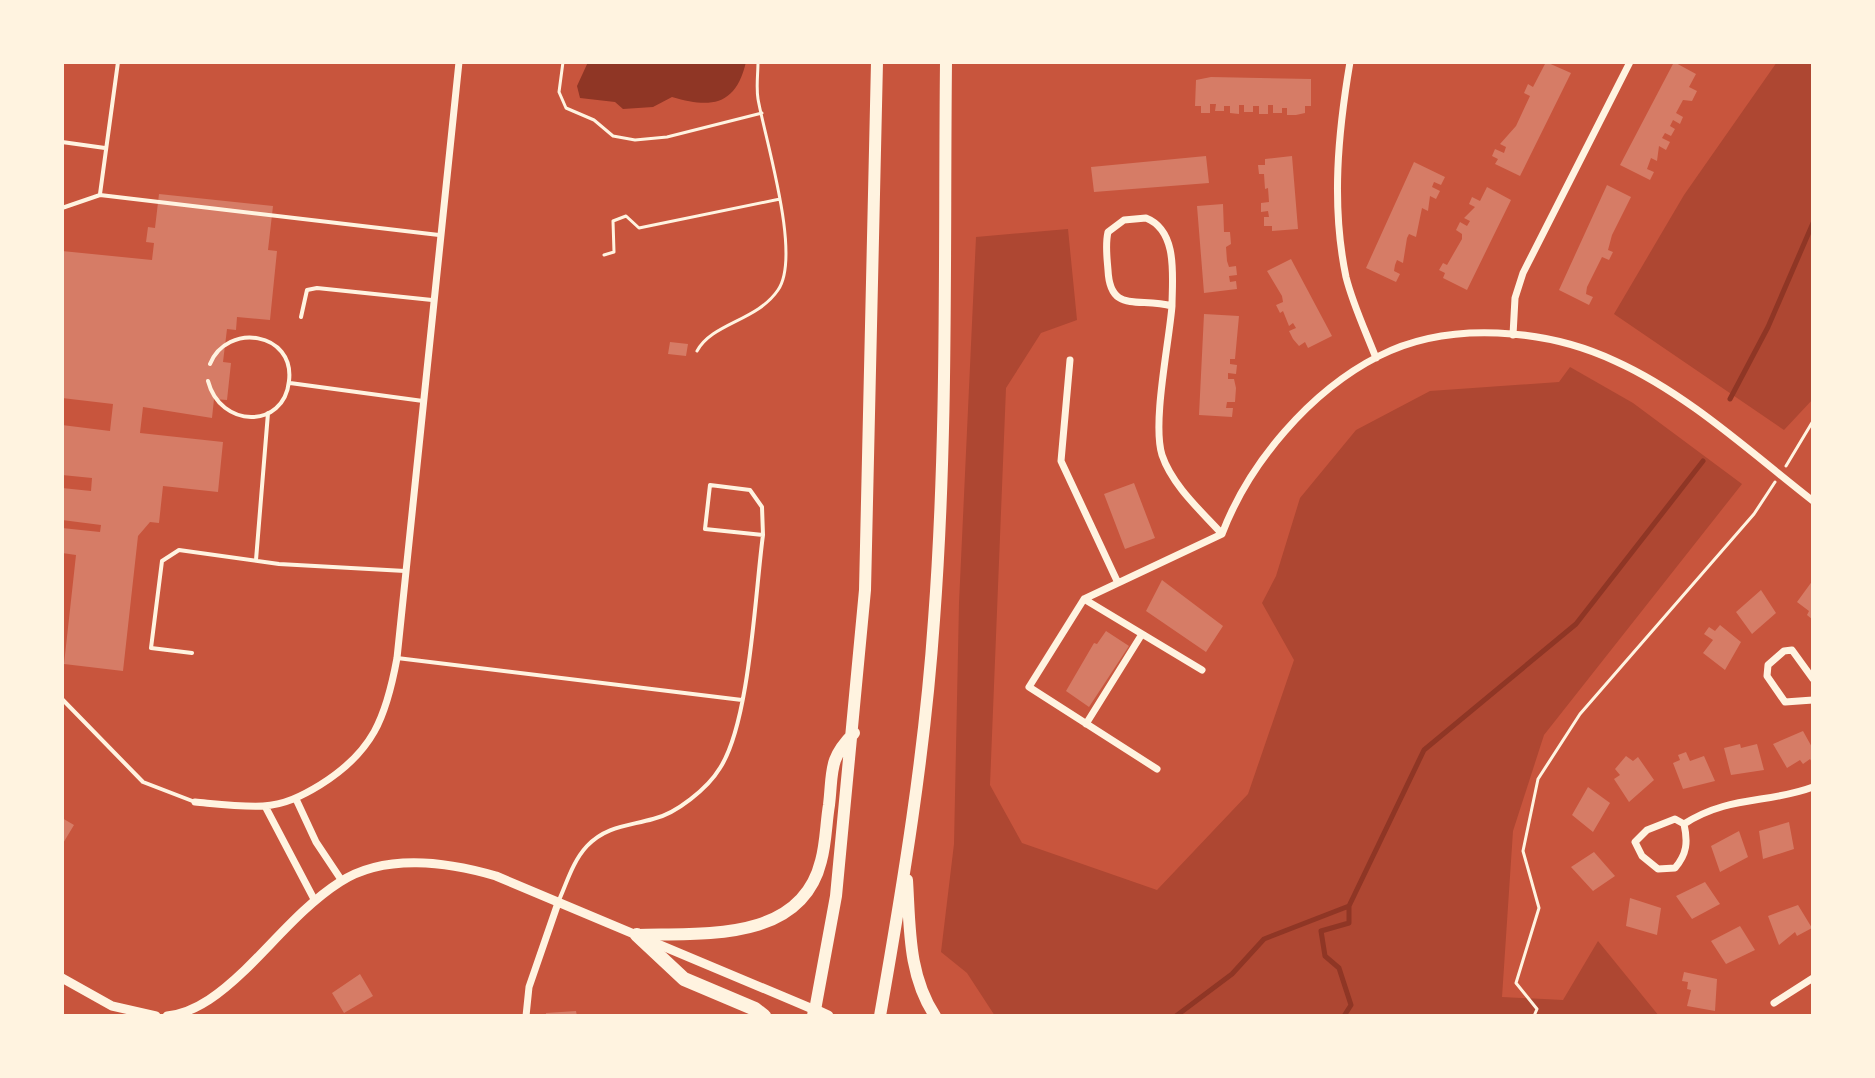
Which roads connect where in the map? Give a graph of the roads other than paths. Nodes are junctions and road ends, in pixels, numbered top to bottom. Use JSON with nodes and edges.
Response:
{"nodes":[{"id":1,"x":118,"y":62,"type":"edge"},
{"id":2,"x":459,"y":62,"type":"edge"},
{"id":3,"x":877,"y":62,"type":"edge"},
{"id":4,"x":946,"y":62,"type":"edge"},
{"id":5,"x":1350,"y":62,"type":"edge"},
{"id":6,"x":1630,"y":62,"type":"edge"},
{"id":7,"x":62,"y":142,"type":"edge"},
{"id":8,"x":105,"y":148,"type":"junction"},
{"id":9,"x":100,"y":195,"type":"junction"},
{"id":10,"x":62,"y":208,"type":"edge"},
{"id":11,"x":439,"y":235,"type":"junction"},
{"id":12,"x":432,"y":300,"type":"junction"},
{"id":13,"x":1172,"y":306,"type":"junction"},
{"id":14,"x":301,"y":317,"type":"dead end"},
{"id":15,"x":1513,"y":335,"type":"junction"},
{"id":16,"x":1376,"y":358,"type":"junction"},
{"id":17,"x":1070,"y":360,"type":"dead end"},
{"id":18,"x":210,"y":364,"type":"dead end"},
{"id":19,"x":208,"y":381,"type":"dead end"},
{"id":20,"x":289,"y":383,"type":"junction"},
{"id":21,"x":423,"y":401,"type":"junction"},
{"id":22,"x":268,"y":413,"type":"junction"},
{"id":23,"x":1813,"y":501,"type":"edge"},
{"id":24,"x":1222,"y":534,"type":"junction"},
{"id":25,"x":763,"y":535,"type":"junction"},
{"id":26,"x":256,"y":560,"type":"junction"},
{"id":27,"x":406,"y":571,"type":"junction"},
{"id":28,"x":1118,"y":583,"type":"junction"},
{"id":29,"x":1084,"y":599,"type":"junction"},
{"id":30,"x":1142,"y":634,"type":"junction"},
{"id":31,"x":192,"y":653,"type":"dead end"},
{"id":32,"x":397,"y":658,"type":"junction"},
{"id":33,"x":1202,"y":670,"type":"dead end"},
{"id":34,"x":1813,"y":679,"type":"edge"},
{"id":35,"x":62,"y":699,"type":"edge"},
{"id":36,"x":742,"y":700,"type":"junction"},
{"id":37,"x":1813,"y":700,"type":"edge"},
{"id":38,"x":1086,"y":724,"type":"junction"},
{"id":39,"x":854,"y":733,"type":"junction"},
{"id":40,"x":1157,"y":769,"type":"dead end"},
{"id":41,"x":1813,"y":787,"type":"edge"},
{"id":42,"x":296,"y":799,"type":"junction"},
{"id":43,"x":195,"y":802,"type":"joint"},
{"id":44,"x":265,"y":806,"type":"junction"},
{"id":45,"x":1684,"y":824,"type":"junction"},
{"id":46,"x":905,"y":858,"type":"junction"},
{"id":47,"x":342,"y":881,"type":"junction"},
{"id":48,"x":315,"y":901,"type":"junction"},
{"id":49,"x":558,"y":903,"type":"junction"},
{"id":50,"x":637,"y":935,"type":"junction"},
{"id":51,"x":62,"y":978,"type":"edge"},
{"id":52,"x":1813,"y":978,"type":"edge"},
{"id":53,"x":1774,"y":1003,"type":"dead end"},
{"id":54,"x":819,"y":1014,"type":"edge"},
{"id":55,"x":156,"y":1016,"type":"edge"},
{"id":56,"x":167,"y":1016,"type":"edge"},
{"id":57,"x":526,"y":1016,"type":"edge"},
{"id":58,"x":764,"y":1016,"type":"edge"},
{"id":59,"x":880,"y":1016,"type":"edge"},
{"id":60,"x":935,"y":1016,"type":"edge"}],
"edges":[{"from":1,"to":8,"type":"lane"},
{"from":2,"to":11,"type":"street"},
{"from":3,"to":39,"type":"highway"},
{"from":4,"to":46,"type":"highway"},
{"from":5,"to":16,"type":"street"},
{"from":6,"to":15,"type":"street"},
{"from":7,"to":8,"type":"lane"},
{"from":8,"to":9,"type":"lane"},
{"from":9,"to":10,"type":"lane"},
{"from":9,"to":11,"type":"lane"},
{"from":11,"to":12,"type":"street"},
{"from":12,"to":14,"type":"lane"},
{"from":12,"to":21,"type":"street"},
{"from":13,"to":13,"type":"street"},
{"from":13,"to":24,"type":"street"},
{"from":15,"to":16,"type":"street"},
{"from":15,"to":23,"type":"street"},
{"from":16,"to":24,"type":"street"},
{"from":17,"to":28,"type":"street"},
{"from":18,"to":20,"type":"lane"},
{"from":19,"to":22,"type":"lane"},
{"from":20,"to":21,"type":"lane"},
{"from":20,"to":22,"type":"lane"},
{"from":21,"to":27,"type":"street"},
{"from":22,"to":26,"type":"lane"},
{"from":24,"to":28,"type":"street"},
{"from":25,"to":25,"type":"lane"},
{"from":25,"to":36,"type":"lane"},
{"from":26,"to":27,"type":"lane"},
{"from":26,"to":31,"type":"lane"},
{"from":27,"to":32,"type":"street"},
{"from":28,"to":29,"type":"street"},
{"from":29,"to":30,"type":"street"},
{"from":29,"to":38,"type":"street"},
{"from":30,"to":33,"type":"street"},
{"from":30,"to":38,"type":"street"},
{"from":32,"to":36,"type":"lane"},
{"from":32,"to":42,"type":"street"},
{"from":34,"to":37,"type":"street"},
{"from":35,"to":43,"type":"lane"},
{"from":36,"to":49,"type":"lane"},
{"from":38,"to":40,"type":"street"},
{"from":39,"to":50,"type":"highway"},
{"from":39,"to":54,"type":"highway"},
{"from":41,"to":45,"type":"street"},
{"from":42,"to":44,"type":"street"},
{"from":42,"to":47,"type":"street"},
{"from":43,"to":44,"type":"street"},
{"from":44,"to":48,"type":"street"},
{"from":45,"to":45,"type":"street"},
{"from":46,"to":59,"type":"highway"},
{"from":46,"to":60,"type":"highway"},
{"from":47,"to":48,"type":"street"},
{"from":47,"to":49,"type":"street"},
{"from":48,"to":56,"type":"street"},
{"from":49,"to":50,"type":"street"},
{"from":49,"to":57,"type":"street"},
{"from":50,"to":54,"type":"street"},
{"from":50,"to":58,"type":"highway"},
{"from":51,"to":55,"type":"street"},
{"from":52,"to":53,"type":"street"}]}
